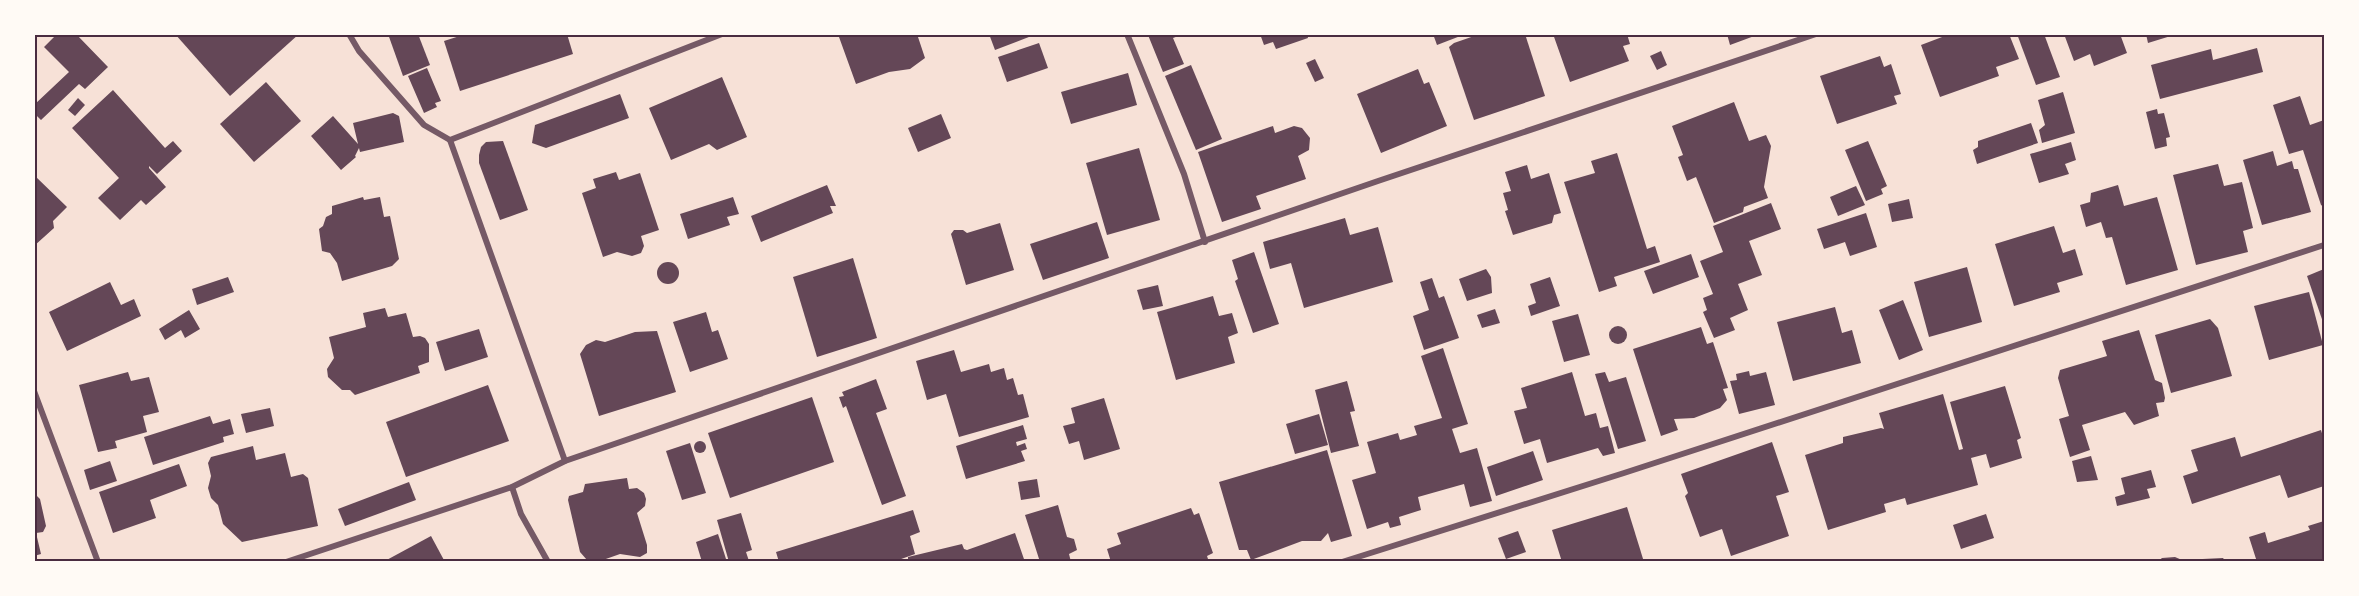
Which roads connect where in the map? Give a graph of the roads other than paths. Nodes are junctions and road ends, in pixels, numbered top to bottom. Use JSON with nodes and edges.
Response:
{"nodes":[{"id":1,"x":349,"y":34,"type":"edge"},
{"id":2,"x":722,"y":34,"type":"edge"},
{"id":3,"x":1127,"y":34,"type":"edge"},
{"id":4,"x":1816,"y":34,"type":"edge"},
{"id":5,"x":450,"y":140,"type":"junction"},
{"id":6,"x":1205,"y":242,"type":"junction"},
{"id":7,"x":2325,"y":245,"type":"edge"},
{"id":8,"x":34,"y":391,"type":"edge"},
{"id":9,"x":565,"y":461,"type":"junction"},
{"id":10,"x":512,"y":487,"type":"junction"},
{"id":11,"x":98,"y":561,"type":"edge"},
{"id":12,"x":286,"y":561,"type":"edge"},
{"id":13,"x":548,"y":561,"type":"edge"},
{"id":14,"x":1342,"y":561,"type":"edge"}],
"edges":[{"from":1,"to":5,"type":"street"},
{"from":2,"to":5,"type":"street"},
{"from":3,"to":6,"type":"street"},
{"from":4,"to":6,"type":"street"},
{"from":5,"to":9,"type":"street"},
{"from":6,"to":9,"type":"street"},
{"from":7,"to":14,"type":"street"},
{"from":8,"to":11,"type":"street"},
{"from":9,"to":10,"type":"street"},
{"from":10,"to":12,"type":"street"},
{"from":10,"to":13,"type":"street"}]}
